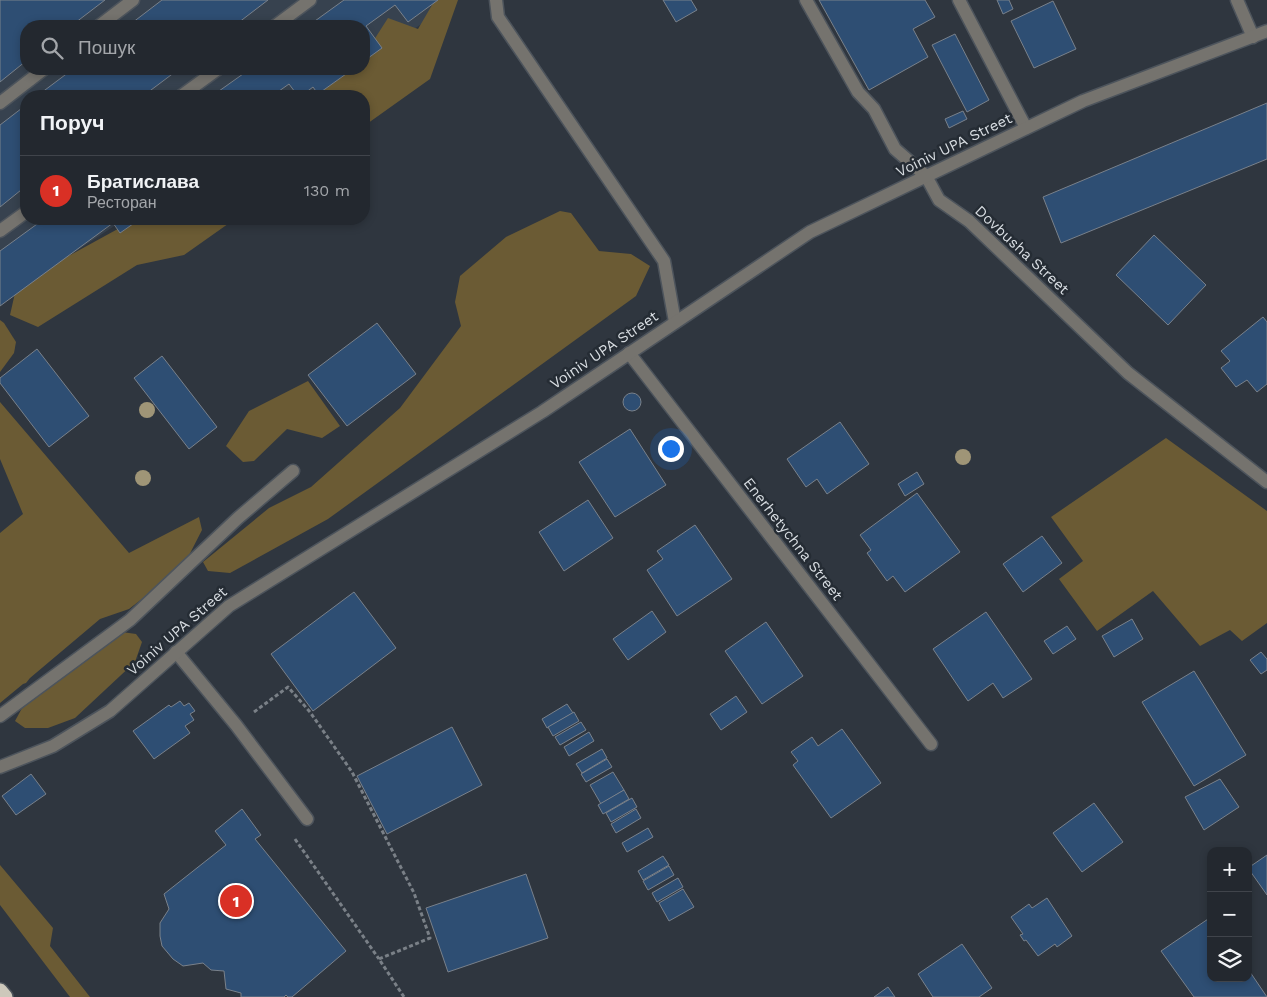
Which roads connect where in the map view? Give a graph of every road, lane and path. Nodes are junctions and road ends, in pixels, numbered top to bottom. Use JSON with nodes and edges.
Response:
{"nodes":[{"id":1,"x":133,"y":0,"type":"edge"},
{"id":2,"x":310,"y":0,"type":"edge"},
{"id":3,"x":496,"y":0,"type":"edge"},
{"id":4,"x":806,"y":0,"type":"edge"},
{"id":5,"x":959,"y":0,"type":"edge"},
{"id":6,"x":1237,"y":0,"type":"edge"},
{"id":7,"x":107,"y":20,"type":"edge"},
{"id":8,"x":283,"y":20,"type":"edge"},
{"id":9,"x":1267,"y":31,"type":"edge"},
{"id":10,"x":1253,"y":37,"type":"junction"},
{"id":11,"x":36,"y":75,"type":"edge"},
{"id":12,"x":210,"y":75,"type":"edge"},
{"id":13,"x":189,"y":90,"type":"edge"},
{"id":14,"x":0,"y":102,"type":"edge"},
{"id":15,"x":1026,"y":128,"type":"junction"},
{"id":16,"x":926,"y":176,"type":"junction"},
{"id":17,"x":20,"y":216,"type":"edge"},
{"id":18,"x":0,"y":231,"type":"edge"},
{"id":19,"x":675,"y":322,"type":"junction"},
{"id":20,"x":629,"y":353,"type":"junction"},
{"id":21,"x":293,"y":471,"type":"dead end"},
{"id":22,"x":1267,"y":482,"type":"edge"},
{"id":23,"x":176,"y":652,"type":"junction"},
{"id":24,"x":0,"y":716,"type":"edge"},
{"id":25,"x":236,"y":725,"type":"junction"},
{"id":26,"x":931,"y":744,"type":"dead end"},
{"id":27,"x":0,"y":767,"type":"edge"},
{"id":28,"x":307,"y":819,"type":"joint"},
{"id":29,"x":379,"y":959,"type":"junction"},
{"id":30,"x":0,"y":991,"type":"edge"},
{"id":31,"x":5,"y":997,"type":"edge"},
{"id":32,"x":404,"y":997,"type":"edge"}],
"edges":[{"from":1,"to":7,"type":"street"},
{"from":2,"to":8,"type":"street"},
{"from":3,"to":19,"type":"street"},
{"from":4,"to":16,"type":"street","name":"Dovbusha Street"},
{"from":5,"to":15,"type":"street"},
{"from":6,"to":10,"type":"street"},
{"from":9,"to":10,"type":"street","name":"Voiniv UPA Street"},
{"from":10,"to":15,"type":"street","name":"Voiniv UPA Street"},
{"from":11,"to":14,"type":"street"},
{"from":12,"to":13,"type":"street"},
{"from":15,"to":16,"type":"street","name":"Voiniv UPA Street"},
{"from":16,"to":19,"type":"street","name":"Voiniv UPA Street"},
{"from":16,"to":22,"type":"street","name":"Dovbusha Street"},
{"from":17,"to":18,"type":"street"},
{"from":19,"to":20,"type":"street","name":"Voiniv UPA Street"},
{"from":20,"to":23,"type":"street","name":"Voiniv UPA Street"},
{"from":20,"to":26,"type":"street","name":"Enerhetychna Street"},
{"from":21,"to":24,"type":"street"},
{"from":23,"to":25,"type":"street"},
{"from":23,"to":27,"type":"street","name":"Voiniv UPA Street"},
{"from":25,"to":28,"type":"street"},
{"from":25,"to":29,"type":"path"},
{"from":28,"to":29,"type":"path"},
{"from":29,"to":32,"type":"path"},
{"from":30,"to":31,"type":"highway"}]}
